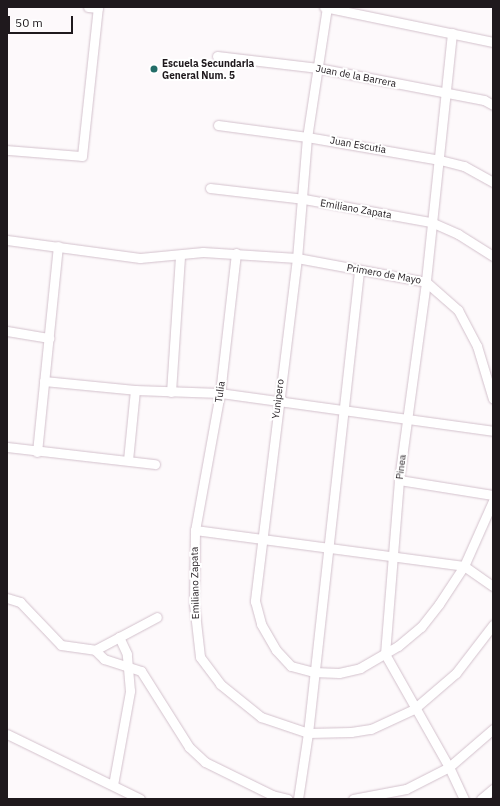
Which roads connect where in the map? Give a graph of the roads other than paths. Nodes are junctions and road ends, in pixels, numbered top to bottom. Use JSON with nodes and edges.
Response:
{"nodes":[{"id":1,"x":88,"y":7,"type":"edge"},
{"id":2,"x":326,"y":7,"type":"edge"},
{"id":3,"x":98,"y":8,"type":"edge"},
{"id":4,"x":452,"y":33,"type":"junction"},
{"id":5,"x":493,"y":42,"type":"edge"},
{"id":6,"x":217,"y":56,"type":"dead end"},
{"id":7,"x":318,"y":68,"type":"junction"},
{"id":8,"x":446,"y":93,"type":"junction"},
{"id":9,"x":493,"y":105,"type":"edge"},
{"id":10,"x":218,"y":125,"type":"dead end"},
{"id":11,"x":307,"y":137,"type":"junction"},
{"id":12,"x":7,"y":150,"type":"edge"},
{"id":13,"x":440,"y":160,"type":"junction"},
{"id":14,"x":493,"y":182,"type":"edge"},
{"id":15,"x":210,"y":188,"type":"dead end"},
{"id":16,"x":304,"y":199,"type":"junction"},
{"id":17,"x":431,"y":222,"type":"junction"},
{"id":18,"x":7,"y":240,"type":"edge"},
{"id":19,"x":58,"y":246,"type":"junction"},
{"id":20,"x":236,"y":253,"type":"junction"},
{"id":21,"x":180,"y":255,"type":"junction"},
{"id":22,"x":493,"y":256,"type":"edge"},
{"id":23,"x":297,"y":258,"type":"junction"},
{"id":24,"x":359,"y":271,"type":"junction"},
{"id":25,"x":426,"y":282,"type":"junction"},
{"id":26,"x":7,"y":331,"type":"edge"},
{"id":27,"x":49,"y":338,"type":"junction"},
{"id":28,"x":44,"y":381,"type":"junction"},
{"id":29,"x":135,"y":390,"type":"junction"},
{"id":30,"x":171,"y":392,"type":"junction"},
{"id":31,"x":220,"y":393,"type":"junction"},
{"id":32,"x":493,"y":399,"type":"edge"},
{"id":33,"x":278,"y":400,"type":"junction"},
{"id":34,"x":345,"y":410,"type":"junction"},
{"id":35,"x":407,"y":419,"type":"junction"},
{"id":36,"x":493,"y":431,"type":"edge"},
{"id":37,"x":7,"y":447,"type":"edge"},
{"id":38,"x":37,"y":452,"type":"junction"},
{"id":39,"x":128,"y":460,"type":"junction"},
{"id":40,"x":156,"y":464,"type":"dead end"},
{"id":41,"x":399,"y":480,"type":"junction"},
{"id":42,"x":493,"y":495,"type":"edge"},
{"id":43,"x":493,"y":500,"type":"edge"},
{"id":44,"x":195,"y":530,"type":"junction"},
{"id":45,"x":263,"y":539,"type":"junction"},
{"id":46,"x":327,"y":548,"type":"junction"},
{"id":47,"x":392,"y":556,"type":"junction"},
{"id":48,"x":464,"y":566,"type":"junction"},
{"id":49,"x":493,"y":586,"type":"edge"},
{"id":50,"x":7,"y":598,"type":"edge"},
{"id":51,"x":157,"y":617,"type":"dead end"},
{"id":52,"x":493,"y":625,"type":"edge"},
{"id":53,"x":119,"y":636,"type":"junction"},
{"id":54,"x":95,"y":650,"type":"junction"},
{"id":55,"x":385,"y":654,"type":"junction"},
{"id":56,"x":129,"y":666,"type":"junction"},
{"id":57,"x":313,"y":672,"type":"junction"},
{"id":58,"x":414,"y":709,"type":"junction"},
{"id":59,"x":493,"y":730,"type":"edge"},
{"id":60,"x":308,"y":733,"type":"junction"},
{"id":61,"x":7,"y":734,"type":"edge"},
{"id":62,"x":449,"y":767,"type":"junction"},
{"id":63,"x":113,"y":785,"type":"junction"},
{"id":64,"x":493,"y":789,"type":"edge"},
{"id":65,"x":140,"y":799,"type":"edge"},
{"id":66,"x":288,"y":799,"type":"edge"},
{"id":67,"x":298,"y":799,"type":"edge"},
{"id":68,"x":353,"y":799,"type":"edge"},
{"id":69,"x":464,"y":799,"type":"edge"},
{"id":70,"x":481,"y":799,"type":"edge"}],
"edges":[{"from":1,"to":3,"type":"street"},
{"from":2,"to":4,"type":"street"},
{"from":2,"to":7,"type":"street","name":"Yunipero"},
{"from":3,"to":12,"type":"street"},
{"from":4,"to":5,"type":"street"},
{"from":4,"to":8,"type":"street","name":"Pinea"},
{"from":6,"to":7,"type":"street","name":"Juan de la Barrera"},
{"from":7,"to":8,"type":"street","name":"Juan de la Barrera"},
{"from":7,"to":11,"type":"street","name":"Yunipero"},
{"from":8,"to":9,"type":"street","name":"Juan de la Barrera"},
{"from":8,"to":13,"type":"street","name":"Pinea"},
{"from":10,"to":11,"type":"street","name":"Juan Escutia"},
{"from":11,"to":13,"type":"street","name":"Juan Escutia"},
{"from":11,"to":16,"type":"street","name":"Yunipero"},
{"from":13,"to":14,"type":"street","name":"Juan Escutia"},
{"from":13,"to":17,"type":"street","name":"Pinea"},
{"from":15,"to":16,"type":"street","name":"Emiliano Zapata"},
{"from":16,"to":17,"type":"street","name":"Emiliano Zapata"},
{"from":16,"to":23,"type":"street","name":"Yunipero"},
{"from":17,"to":22,"type":"street","name":"Emiliano Zapata"},
{"from":17,"to":25,"type":"street","name":"Pinea"},
{"from":18,"to":19,"type":"street","name":"Primero de Mayo"},
{"from":19,"to":21,"type":"street","name":"Primero de Mayo"},
{"from":19,"to":27,"type":"street"},
{"from":20,"to":21,"type":"street","name":"Primero de Mayo"},
{"from":20,"to":23,"type":"street","name":"Primero de Mayo"},
{"from":20,"to":31,"type":"street","name":"Tulia"},
{"from":21,"to":30,"type":"street"},
{"from":23,"to":24,"type":"street","name":"Primero de Mayo"},
{"from":23,"to":33,"type":"street","name":"Yunipero"},
{"from":24,"to":25,"type":"street","name":"Primero de Mayo"},
{"from":24,"to":34,"type":"street"},
{"from":25,"to":32,"type":"street","name":"Primero de Mayo"},
{"from":25,"to":35,"type":"street","name":"Pinea"},
{"from":26,"to":27,"type":"street"},
{"from":27,"to":28,"type":"street"},
{"from":28,"to":29,"type":"street"},
{"from":28,"to":38,"type":"street"},
{"from":29,"to":30,"type":"street"},
{"from":29,"to":39,"type":"street"},
{"from":30,"to":31,"type":"street"},
{"from":31,"to":33,"type":"street"},
{"from":31,"to":44,"type":"street","name":"Tulia"},
{"from":33,"to":34,"type":"street"},
{"from":33,"to":45,"type":"street","name":"Yunipero"},
{"from":34,"to":35,"type":"street"},
{"from":34,"to":46,"type":"street"},
{"from":35,"to":36,"type":"street"},
{"from":35,"to":41,"type":"street","name":"Pinea"},
{"from":37,"to":38,"type":"street"},
{"from":38,"to":39,"type":"street"},
{"from":39,"to":40,"type":"street"},
{"from":41,"to":42,"type":"street"},
{"from":41,"to":47,"type":"street","name":"Pinea"},
{"from":43,"to":48,"type":"street"},
{"from":44,"to":45,"type":"street"},
{"from":44,"to":60,"type":"street","name":"Emiliano Zapata"},
{"from":45,"to":46,"type":"street"},
{"from":45,"to":57,"type":"street","name":"Yunipero"},
{"from":46,"to":47,"type":"street"},
{"from":46,"to":57,"type":"street"},
{"from":47,"to":48,"type":"street"},
{"from":47,"to":55,"type":"street","name":"Pinea"},
{"from":48,"to":49,"type":"street"},
{"from":48,"to":55,"type":"street","name":"Yunipero"},
{"from":50,"to":54,"type":"street"},
{"from":51,"to":53,"type":"street"},
{"from":52,"to":58,"type":"street","name":"Emiliano Zapata"},
{"from":53,"to":54,"type":"street"},
{"from":53,"to":56,"type":"street"},
{"from":54,"to":56,"type":"street"},
{"from":55,"to":57,"type":"street","name":"Yunipero"},
{"from":55,"to":58,"type":"street"},
{"from":56,"to":63,"type":"street"},
{"from":56,"to":66,"type":"street"},
{"from":57,"to":60,"type":"street"},
{"from":58,"to":60,"type":"street","name":"Emiliano Zapata"},
{"from":58,"to":62,"type":"street"},
{"from":59,"to":62,"type":"street"},
{"from":60,"to":67,"type":"street"},
{"from":61,"to":63,"type":"street"},
{"from":62,"to":68,"type":"street"},
{"from":62,"to":69,"type":"street"},
{"from":63,"to":65,"type":"street"},
{"from":64,"to":70,"type":"street"}]}
